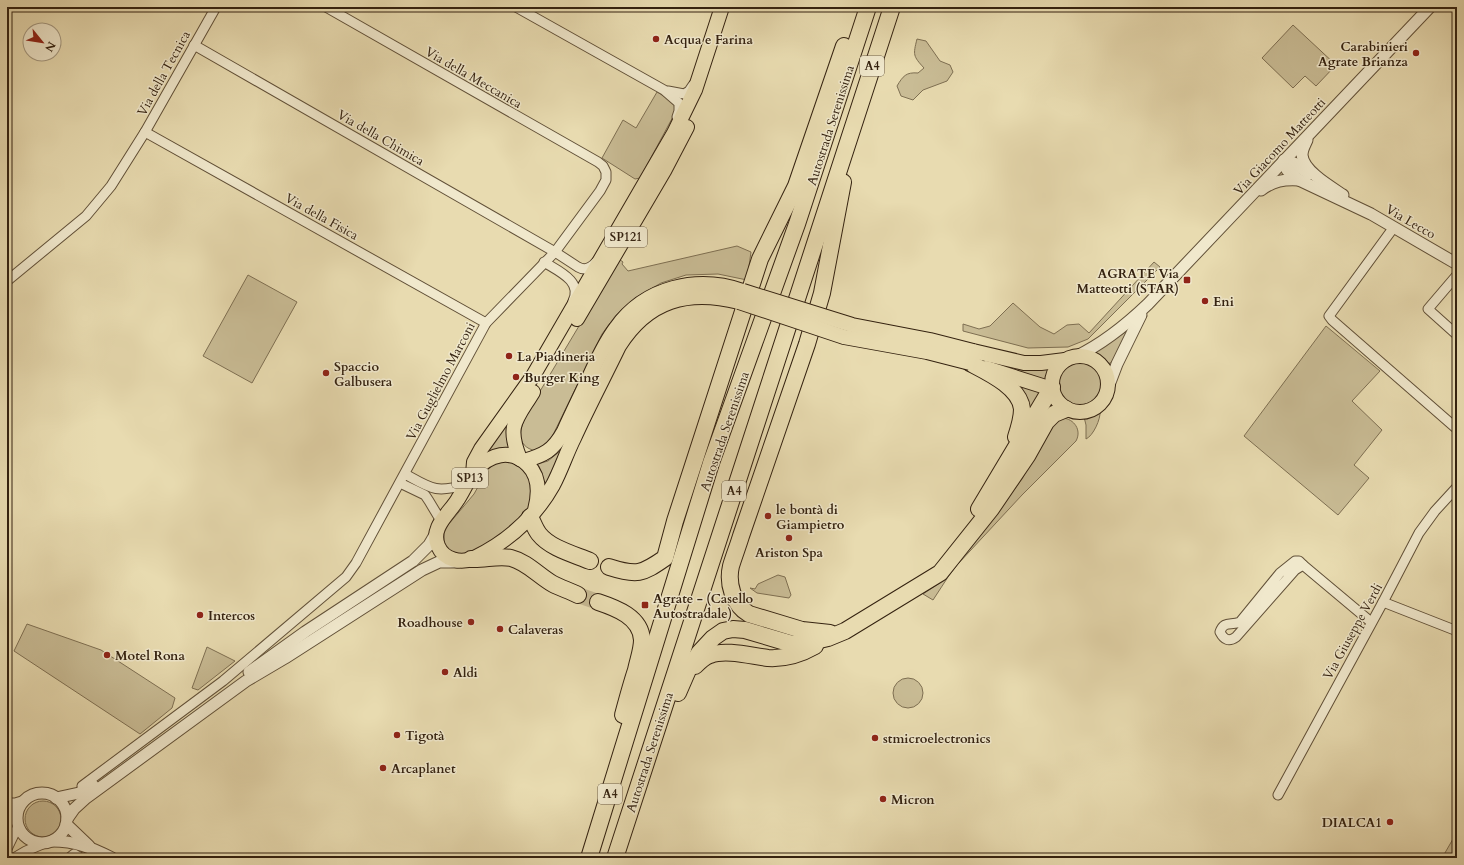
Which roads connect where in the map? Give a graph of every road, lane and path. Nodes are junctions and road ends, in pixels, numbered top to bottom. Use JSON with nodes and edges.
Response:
{"nodes":[{"id":1,"x":216,"y":7,"type":"edge"},
{"id":2,"x":326,"y":7,"type":"edge"},
{"id":3,"x":516,"y":7,"type":"edge"},
{"id":4,"x":722,"y":7,"type":"edge"},
{"id":5,"x":730,"y":7,"type":"edge"},
{"id":6,"x":863,"y":7,"type":"edge"},
{"id":7,"x":868,"y":7,"type":"edge"},
{"id":8,"x":892,"y":7,"type":"edge"},
{"id":9,"x":1430,"y":7,"type":"edge"},
{"id":10,"x":194,"y":45,"type":"junction"},
{"id":11,"x":706,"y":59,"type":"junction"},
{"id":12,"x":664,"y":90,"type":"junction"},
{"id":13,"x":853,"y":124,"type":"junction"},
{"id":14,"x":1315,"y":128,"type":"junction"},
{"id":15,"x":145,"y":132,"type":"junction"},
{"id":16,"x":1284,"y":160,"type":"junction"},
{"id":17,"x":655,"y":166,"type":"junction"},
{"id":18,"x":606,"y":172,"type":"joint"},
{"id":19,"x":1299,"y":180,"type":"junction"},
{"id":20,"x":1329,"y":185,"type":"junction"},
{"id":21,"x":1247,"y":199,"type":"junction"},
{"id":22,"x":1371,"y":214,"type":"junction"},
{"id":23,"x":1394,"y":228,"type":"junction"},
{"id":24,"x":555,"y":252,"type":"junction"},
{"id":25,"x":544,"y":262,"type":"junction"},
{"id":26,"x":1457,"y":264,"type":"edge"},
{"id":27,"x":585,"y":274,"type":"junction"},
{"id":28,"x":1457,"y":275,"type":"edge"},
{"id":29,"x":7,"y":281,"type":"edge"},
{"id":30,"x":741,"y":296,"type":"junction"},
{"id":31,"x":1148,"y":304,"type":"junction"},
{"id":32,"x":486,"y":323,"type":"junction"},
{"id":33,"x":563,"y":324,"type":"junction"},
{"id":34,"x":1457,"y":335,"type":"edge"},
{"id":35,"x":556,"y":354,"type":"junction"},
{"id":36,"x":971,"y":357,"type":"junction"},
{"id":37,"x":1071,"y":358,"type":"junction"},
{"id":38,"x":1108,"y":385,"type":"junction"},
{"id":39,"x":1052,"y":388,"type":"junction"},
{"id":40,"x":1066,"y":409,"type":"junction"},
{"id":41,"x":1457,"y":429,"type":"edge"},
{"id":42,"x":522,"y":460,"type":"junction"},
{"id":43,"x":1007,"y":462,"type":"junction"},
{"id":44,"x":402,"y":478,"type":"junction"},
{"id":45,"x":469,"y":480,"type":"junction"},
{"id":46,"x":1457,"y":487,"type":"edge"},
{"id":47,"x":533,"y":513,"type":"junction"},
{"id":48,"x":439,"y":527,"type":"junction"},
{"id":49,"x":466,"y":561,"type":"junction"},
{"id":50,"x":590,"y":561,"type":"dead end"},
{"id":51,"x":1303,"y":565,"type":"junction"},
{"id":52,"x":947,"y":566,"type":"junction"},
{"id":53,"x":609,"y":567,"type":"dead end"},
{"id":54,"x":578,"y":595,"type":"tunnel mouth"},
{"id":55,"x":598,"y":602,"type":"tunnel mouth"},
{"id":56,"x":1383,"y":602,"type":"junction"},
{"id":57,"x":1371,"y":622,"type":"junction"},
{"id":58,"x":845,"y":631,"type":"junction"},
{"id":59,"x":1457,"y":631,"type":"edge"},
{"id":60,"x":828,"y":638,"type":"junction"},
{"id":61,"x":683,"y":681,"type":"junction"},
{"id":62,"x":630,"y":729,"type":"junction"},
{"id":63,"x":1278,"y":795,"type":"dead end"},
{"id":64,"x":54,"y":797,"type":"junction"},
{"id":65,"x":25,"y":800,"type":"junction"},
{"id":66,"x":7,"y":803,"type":"edge"},
{"id":67,"x":67,"y":821,"type":"junction"},
{"id":68,"x":18,"y":822,"type":"junction"},
{"id":69,"x":49,"y":842,"type":"junction"},
{"id":70,"x":89,"y":846,"type":"junction"},
{"id":71,"x":7,"y":849,"type":"edge"},
{"id":72,"x":14,"y":858,"type":"edge"},
{"id":73,"x":69,"y":858,"type":"edge"},
{"id":74,"x":82,"y":858,"type":"edge"},
{"id":75,"x":112,"y":858,"type":"edge"},
{"id":76,"x":589,"y":858,"type":"edge"},
{"id":77,"x":615,"y":858,"type":"edge"},
{"id":78,"x":619,"y":858,"type":"edge"}],
"edges":[{"from":1,"to":10,"type":"street","name":"Via della Tecnica"},
{"from":2,"to":18,"type":"street","name":"Via della Meccanica"},
{"from":3,"to":12,"type":"street"},
{"from":4,"to":11,"type":"main road","number":"SP121"},
{"from":5,"to":35,"type":"main road","number":"SP121"},
{"from":6,"to":53,"type":"highway"},
{"from":7,"to":62,"type":"highway","name":"Autostrada Serenissima","number":"A4"},
{"from":8,"to":13,"type":"highway","name":"Autostrada Serenissima","number":"A4"},
{"from":9,"to":14,"type":"street","name":"Via Giacomo Matteotti"},
{"from":10,"to":15,"type":"street","name":"Via della Tecnica"},
{"from":10,"to":24,"type":"street","name":"Via della Chimica"},
{"from":11,"to":12,"type":"street"},
{"from":11,"to":17,"type":"main road","number":"SP121"},
{"from":12,"to":17,"type":"street"},
{"from":13,"to":58,"type":"highway"},
{"from":13,"to":77,"type":"highway","name":"Autostrada Serenissima","number":"A4"},
{"from":14,"to":16,"type":"street","name":"Via Giacomo Matteotti"},
{"from":14,"to":20,"type":"street","name":"Via Lecco"},
{"from":15,"to":29,"type":"street","name":"Via della Tecnica"},
{"from":15,"to":32,"type":"street","name":"Via della Fisica"},
{"from":16,"to":19,"type":"street","name":"Via Lecco"},
{"from":16,"to":20,"type":"street","name":"Via Lecco"},
{"from":16,"to":21,"type":"street","name":"Via Giacomo Matteotti"},
{"from":17,"to":27,"type":"main road","number":"SP121"},
{"from":18,"to":24,"type":"street","name":"Via Guglielmo Marconi"},
{"from":19,"to":21,"type":"street","name":"Via Lecco"},
{"from":19,"to":22,"type":"street","name":"Via Lecco"},
{"from":20,"to":22,"type":"street","name":"Via Lecco"},
{"from":21,"to":31,"type":"street","name":"Via Giacomo Matteotti"},
{"from":22,"to":23,"type":"street","name":"Via Lecco"},
{"from":23,"to":26,"type":"street","name":"Via Lecco"},
{"from":23,"to":41,"type":"street"},
{"from":24,"to":25,"type":"street","name":"Via Guglielmo Marconi"},
{"from":24,"to":27,"type":"street","name":"Via della Chimica"},
{"from":25,"to":32,"type":"street","name":"Via Guglielmo Marconi"},
{"from":25,"to":33,"type":"street"},
{"from":27,"to":33,"type":"main road","number":"SP121"},
{"from":27,"to":35,"type":"main road"},
{"from":28,"to":34,"type":"street"},
{"from":30,"to":36,"type":"main road","bridge":true},
{"from":30,"to":42,"type":"main road"},
{"from":30,"to":47,"type":"main road"},
{"from":31,"to":37,"type":"street","name":"Via Giacomo Matteotti"},
{"from":31,"to":38,"type":"street","name":"Via Giacomo Matteotti"},
{"from":32,"to":44,"type":"street","name":"Via Guglielmo Marconi"},
{"from":33,"to":45,"type":"main road","number":"SP121"},
{"from":35,"to":42,"type":"main road","number":"SP121"},
{"from":36,"to":37,"type":"main road"},
{"from":36,"to":39,"type":"main road"},
{"from":36,"to":43,"type":"highway"},
{"from":37,"to":38,"type":"main road"},
{"from":37,"to":39,"type":"main road"},
{"from":38,"to":40,"type":"main road"},
{"from":39,"to":40,"type":"main road"},
{"from":39,"to":43,"type":"highway"},
{"from":40,"to":52,"type":"highway"},
{"from":42,"to":45,"type":"main road","number":"SP13"},
{"from":42,"to":47,"type":"main road"},
{"from":43,"to":52,"type":"highway"},
{"from":44,"to":45,"type":"street"},
{"from":44,"to":48,"type":"street"},
{"from":44,"to":64,"type":"street","name":"Via Guglielmo Marconi"},
{"from":45,"to":48,"type":"main road","number":"SP13"},
{"from":46,"to":56,"type":"street","name":"Via Giuseppe Verdi"},
{"from":47,"to":49,"type":"main road"},
{"from":47,"to":50,"type":"highway"},
{"from":48,"to":49,"type":"main road"},
{"from":48,"to":64,"type":"street","number":"SP13"},
{"from":49,"to":54,"type":"highway"},
{"from":49,"to":67,"type":"street"},
{"from":51,"to":51,"type":"street"},
{"from":51,"to":57,"type":"street"},
{"from":52,"to":58,"type":"highway"},
{"from":55,"to":62,"type":"highway"},
{"from":56,"to":57,"type":"street","name":"Via Giuseppe Verdi"},
{"from":56,"to":59,"type":"street"},
{"from":57,"to":63,"type":"street","name":"Via Giuseppe Verdi"},
{"from":58,"to":60,"type":"highway"},
{"from":60,"to":61,"type":"highway"},
{"from":60,"to":61,"type":"highway"},
{"from":61,"to":78,"type":"highway"},
{"from":62,"to":76,"type":"highway","name":"Autostrada Serenissima","number":"A4"},
{"from":64,"to":65,"type":"street"},
{"from":64,"to":67,"type":"street"},
{"from":65,"to":66,"type":"street"},
{"from":65,"to":68,"type":"street"},
{"from":66,"to":68,"type":"street"},
{"from":67,"to":69,"type":"street"},
{"from":67,"to":70,"type":"street"},
{"from":68,"to":69,"type":"street"},
{"from":68,"to":71,"type":"street"},
{"from":69,"to":70,"type":"street"},
{"from":69,"to":72,"type":"street"},
{"from":70,"to":75,"type":"street"},
{"from":73,"to":74,"type":"street"}]}
